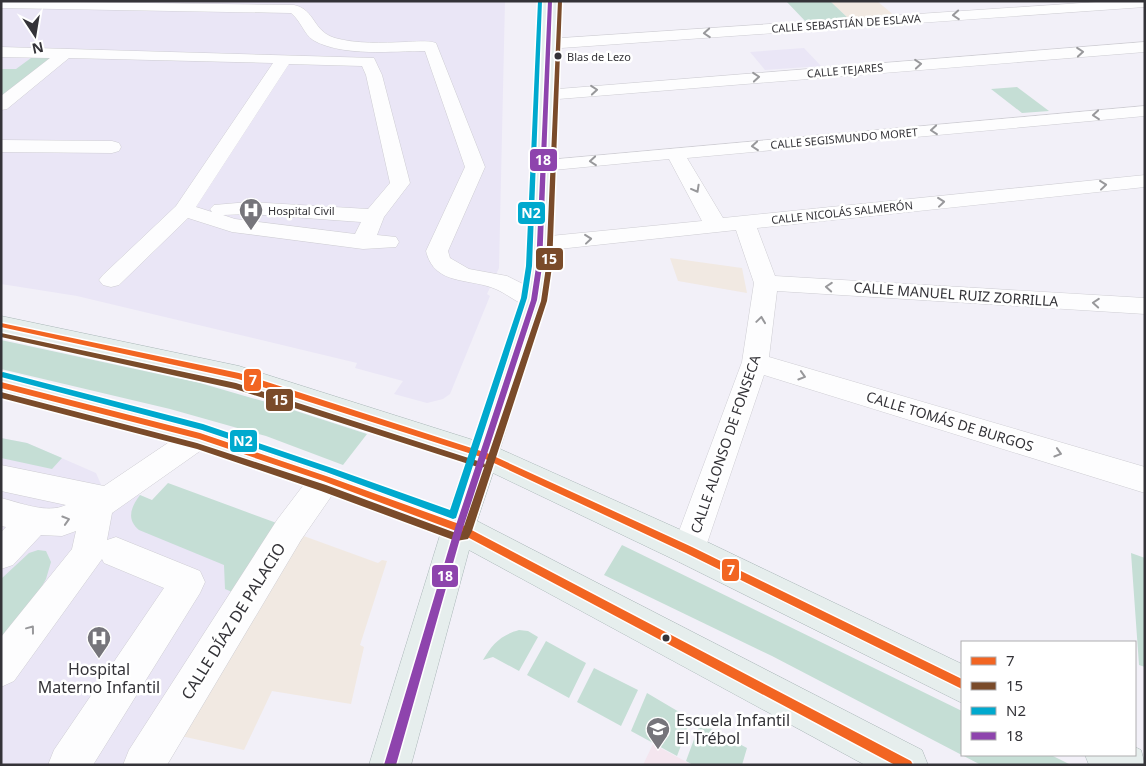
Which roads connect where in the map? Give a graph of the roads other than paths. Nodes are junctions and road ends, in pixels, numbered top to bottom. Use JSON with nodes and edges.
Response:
{"nodes":[{"id":1,"x":550,"y":1,"type":"edge"},
{"id":2,"x":982,"y":1,"type":"edge"},
{"id":3,"x":1145,"y":2,"type":"edge"},
{"id":4,"x":1,"y":4,"type":"edge"},
{"id":5,"x":999,"y":12,"type":"junction"},
{"id":6,"x":1,"y":40,"type":"edge"},
{"id":7,"x":547,"y":44,"type":"junction"},
{"id":8,"x":301,"y":46,"type":"junction"},
{"id":9,"x":1145,"y":46,"type":"edge"},
{"id":10,"x":1,"y":52,"type":"edge"},
{"id":11,"x":65,"y":54,"type":"junction"},
{"id":12,"x":546,"y":94,"type":"junction"},
{"id":13,"x":1,"y":105,"type":"edge"},
{"id":14,"x":1142,"y":113,"type":"edge"},
{"id":15,"x":119,"y":128,"type":"dead end"},
{"id":16,"x":1,"y":146,"type":"edge"},
{"id":17,"x":676,"y":153,"type":"junction"},
{"id":18,"x":543,"y":165,"type":"junction"},
{"id":19,"x":1145,"y":181,"type":"edge"},
{"id":20,"x":184,"y":210,"type":"junction"},
{"id":21,"x":374,"y":216,"type":"junction"},
{"id":22,"x":744,"y":222,"type":"junction"},
{"id":23,"x":716,"y":226,"type":"junction"},
{"id":24,"x":363,"y":242,"type":"junction"},
{"id":25,"x":388,"y":242,"type":"dead end"},
{"id":26,"x":540,"y":244,"type":"junction"},
{"id":27,"x":112,"y":280,"type":"dead end"},
{"id":28,"x":766,"y":283,"type":"junction"},
{"id":29,"x":534,"y":300,"type":"junction"},
{"id":30,"x":1145,"y":306,"type":"edge"},
{"id":31,"x":1,"y":325,"type":"edge"},
{"id":32,"x":755,"y":362,"type":"junction"},
{"id":33,"x":1,"y":385,"type":"edge"},
{"id":34,"x":200,"y":436,"type":"junction"},
{"id":35,"x":484,"y":455,"type":"junction"},
{"id":36,"x":1,"y":478,"type":"edge"},
{"id":37,"x":326,"y":479,"type":"junction"},
{"id":38,"x":1145,"y":480,"type":"edge"},
{"id":39,"x":103,"y":504,"type":"junction"},
{"id":40,"x":1,"y":512,"type":"edge"},
{"id":41,"x":34,"y":521,"type":"junction"},
{"id":42,"x":459,"y":528,"type":"junction"},
{"id":43,"x":689,"y":550,"type":"junction"},
{"id":44,"x":116,"y":552,"type":"dead end"},
{"id":45,"x":1,"y":554,"type":"edge"},
{"id":46,"x":1,"y":668,"type":"edge"},
{"id":47,"x":961,"y":684,"type":"edge"},
{"id":48,"x":1108,"y":756,"type":"edge"},
{"id":49,"x":69,"y":765,"type":"edge"},
{"id":50,"x":144,"y":765,"type":"edge"},
{"id":51,"x":390,"y":765,"type":"edge"},
{"id":52,"x":907,"y":765,"type":"edge"},
{"id":53,"x":1126,"y":765,"type":"edge"}],
"edges":[{"from":1,"to":7,"type":"main road"},
{"from":2,"to":5,"type":"street"},
{"from":3,"to":5,"type":"street","name":"CALLE SEBASTIÁN DE ESLAVA"},
{"from":4,"to":8,"type":"street"},
{"from":5,"to":7,"type":"street","name":"CALLE SEBASTIÁN DE ESLAVA","one_way":true},
{"from":6,"to":8,"type":"street"},
{"from":7,"to":12,"type":"main road"},
{"from":8,"to":11,"type":"street"},
{"from":8,"to":20,"type":"street"},
{"from":8,"to":21,"type":"street"},
{"from":8,"to":29,"type":"street"},
{"from":12,"to":9,"type":"street","name":"CALLE TEJARES","one_way":true},
{"from":10,"to":11,"type":"street"},
{"from":11,"to":13,"type":"street"},
{"from":12,"to":18,"type":"main road"},
{"from":14,"to":17,"type":"street","name":"CALLE SEGISMUNDO MORET","one_way":true},
{"from":15,"to":16,"type":"street"},
{"from":17,"to":18,"type":"street","name":"CALLE SEGISMUNDO MORET","one_way":true},
{"from":17,"to":23,"type":"street","one_way":true},
{"from":18,"to":26,"type":"main road"},
{"from":22,"to":19,"type":"street","name":"CALLE NICOLÁS SALMERÓN","one_way":true},
{"from":20,"to":21,"type":"street"},
{"from":20,"to":24,"type":"street"},
{"from":20,"to":27,"type":"street"},
{"from":21,"to":24,"type":"street"},
{"from":22,"to":23,"type":"street","name":"CALLE NICOLÁS SALMERÓN"},
{"from":22,"to":28,"type":"street","name":"CALLE ALONSO DE FONSECA"},
{"from":26,"to":23,"type":"street","name":"CALLE NICOLÁS SALMERÓN","one_way":true},
{"from":24,"to":25,"type":"street"},
{"from":26,"to":29,"type":"main road"},
{"from":30,"to":28,"type":"street","name":"CALLE MANUEL RUIZ ZORRILLA","one_way":true},
{"from":32,"to":28,"type":"street","name":"CALLE ALONSO DE FONSECA","one_way":true},
{"from":29,"to":35,"type":"main road"},
{"from":31,"to":35,"type":"main road"},
{"from":32,"to":38,"type":"street","name":"CALLE TOMÁS DE BURGOS","one_way":true},
{"from":32,"to":43,"type":"street","name":"CALLE ALONSO DE FONSECA"},
{"from":33,"to":34,"type":"main road"},
{"from":34,"to":37,"type":"main road"},
{"from":34,"to":39,"type":"street"},
{"from":35,"to":42,"type":"main road"},
{"from":35,"to":43,"type":"main road"},
{"from":36,"to":39,"type":"street"},
{"from":37,"to":42,"type":"main road"},
{"from":37,"to":50,"type":"street","name":"CALLE DÍAZ DE PALACIO"},
{"from":41,"to":39,"type":"street","one_way":true},
{"from":46,"to":39,"type":"street","one_way":true},
{"from":40,"to":41,"type":"street"},
{"from":41,"to":45,"type":"street"},
{"from":42,"to":51,"type":"main road"},
{"from":42,"to":52,"type":"main road"},
{"from":43,"to":47,"type":"main road"},
{"from":44,"to":49,"type":"street"},
{"from":48,"to":53,"type":"main road"}]}
